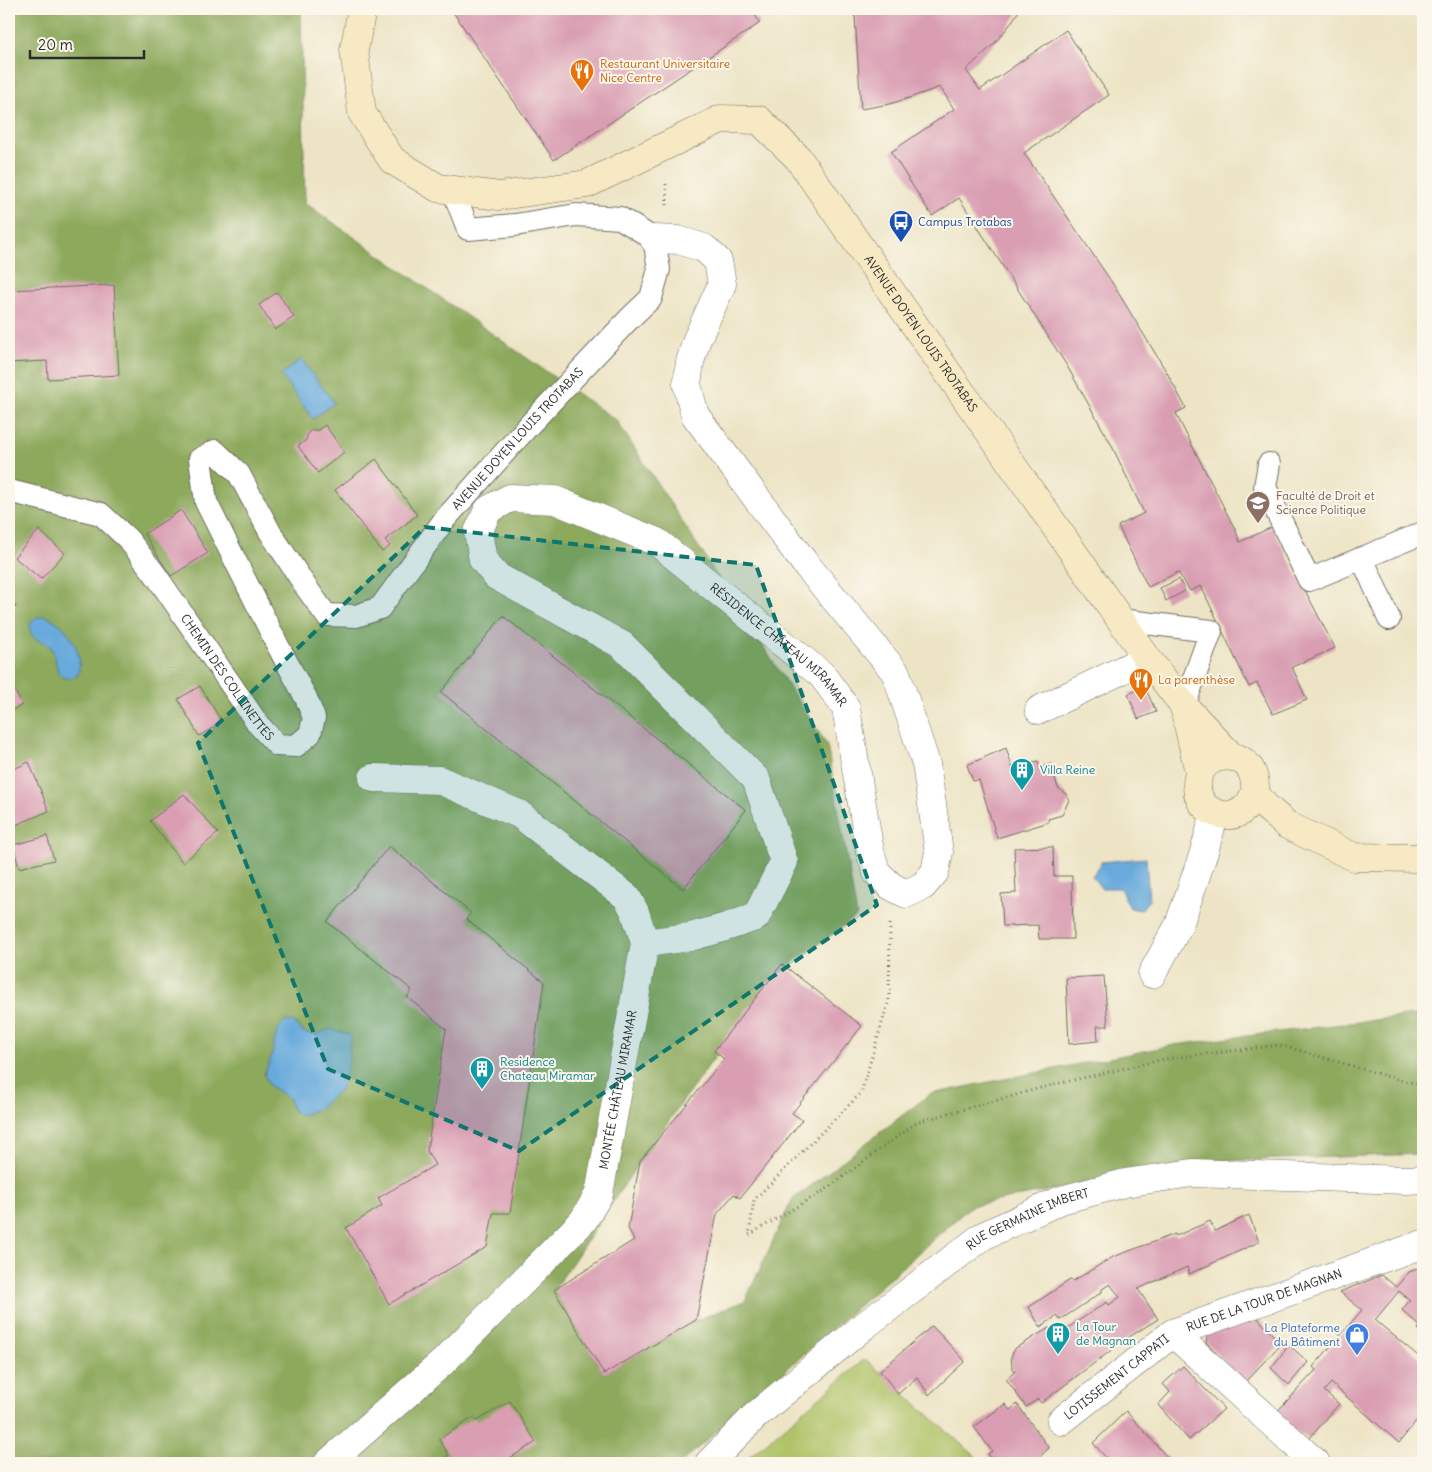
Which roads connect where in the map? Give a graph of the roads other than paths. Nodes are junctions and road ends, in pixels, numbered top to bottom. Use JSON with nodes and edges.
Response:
{"nodes":[{"id":1,"x":362,"y":9,"type":"edge"},
{"id":2,"x":453,"y":190,"type":"junction"},
{"id":3,"x":661,"y":239,"type":"junction"},
{"id":4,"x":200,"y":459,"type":"joint"},
{"id":5,"x":1269,"y":464,"type":"dead end"},
{"id":6,"x":9,"y":491,"type":"edge"},
{"id":7,"x":1423,"y":533,"type":"edge"},
{"id":8,"x":1362,"y":558,"type":"junction"},
{"id":9,"x":1389,"y":619,"type":"dead end"},
{"id":10,"x":1120,"y":620,"type":"junction"},
{"id":11,"x":1147,"y":658,"type":"junction"},
{"id":12,"x":1184,"y":706,"type":"junction"},
{"id":13,"x":1039,"y":710,"type":"dead end"},
{"id":14,"x":1231,"y":756,"type":"junction"},
{"id":15,"x":1200,"y":772,"type":"junction"},
{"id":16,"x":373,"y":778,"type":"dead end"},
{"id":17,"x":1255,"y":793,"type":"junction"},
{"id":18,"x":1215,"y":813,"type":"junction"},
{"id":19,"x":1423,"y":856,"type":"edge"},
{"id":20,"x":645,"y":943,"type":"junction"},
{"id":21,"x":1152,"y":974,"type":"dead end"},
{"id":22,"x":1423,"y":1178,"type":"edge"},
{"id":23,"x":1423,"y":1244,"type":"edge"},
{"id":24,"x":1173,"y":1333,"type":"junction"},
{"id":25,"x":1061,"y":1421,"type":"dead end"},
{"id":26,"x":328,"y":1463,"type":"edge"},
{"id":27,"x":709,"y":1463,"type":"edge"},
{"id":28,"x":1316,"y":1463,"type":"edge"}],
"edges":[{"from":1,"to":2,"type":"street","name":"AVENUE DOYEN LOUIS TROTABAS"},
{"from":2,"to":3,"type":"lane"},
{"from":2,"to":10,"type":"street","name":"AVENUE DOYEN LOUIS TROTABAS"},
{"from":3,"to":4,"type":"lane","name":"AVENUE DOYEN LOUIS TROTABAS"},
{"from":3,"to":20,"type":"street","name":"RÉSIDENCE CHÂTEAU MIRAMAR"},
{"from":4,"to":6,"type":"lane","name":"CHEMIN DES COLLINETTES"},
{"from":5,"to":8,"type":"lane"},
{"from":7,"to":8,"type":"lane"},
{"from":8,"to":9,"type":"lane"},
{"from":10,"to":11,"type":"street","name":"AVENUE DOYEN LOUIS TROTABAS"},
{"from":10,"to":12,"type":"lane"},
{"from":11,"to":12,"type":"street","name":"AVENUE DOYEN LOUIS TROTABAS"},
{"from":11,"to":13,"type":"street"},
{"from":12,"to":14,"type":"street","name":"AVENUE DOYEN LOUIS TROTABAS"},
{"from":12,"to":15,"type":"street","name":"AVENUE DOYEN LOUIS TROTABAS"},
{"from":14,"to":15,"type":"street"},
{"from":14,"to":17,"type":"street"},
{"from":15,"to":18,"type":"street"},
{"from":16,"to":20,"type":"street","name":"MONTÉE CHÂTEAU MIRAMAR"},
{"from":17,"to":18,"type":"street"},
{"from":17,"to":19,"type":"street"},
{"from":18,"to":21,"type":"street"},
{"from":20,"to":26,"type":"street","name":"MONTÉE CHÂTEAU MIRAMAR"},
{"from":22,"to":27,"type":"street","name":"RUE GERMAINE IMBERT"},
{"from":23,"to":24,"type":"street","name":"RUE DE LA TOUR DE MAGNAN"},
{"from":24,"to":25,"type":"street","name":"LOTISSEMENT CAPPATI"},
{"from":24,"to":28,"type":"street","name":"RUE DE LA TOUR DE MAGNAN"}]}
